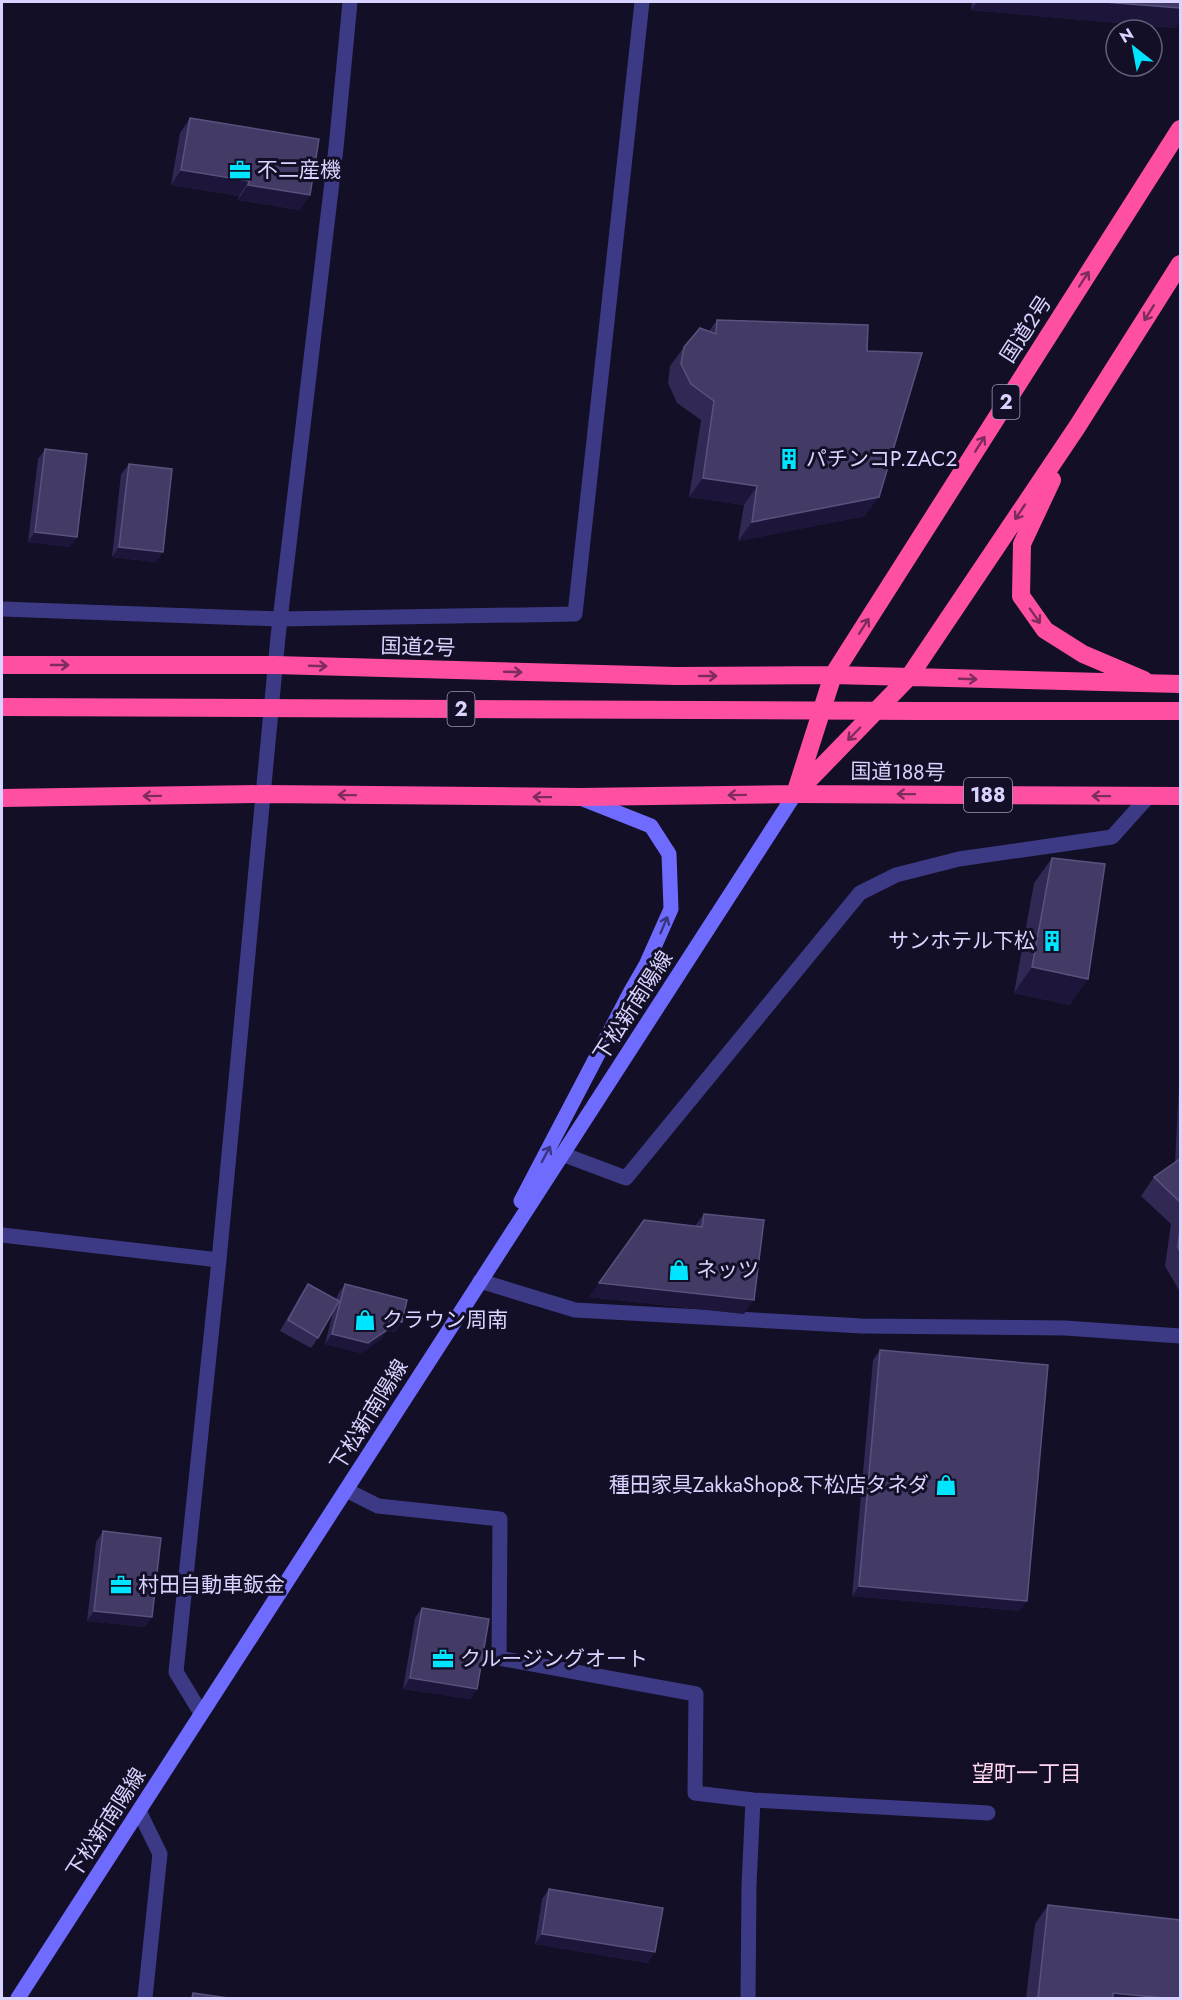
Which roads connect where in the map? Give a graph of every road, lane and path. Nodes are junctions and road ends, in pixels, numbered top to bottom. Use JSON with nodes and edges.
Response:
{"nodes":[{"id":1,"x":350,"y":2,"type":"edge"},
{"id":2,"x":642,"y":2,"type":"edge"},
{"id":3,"x":1180,"y":129,"type":"edge"},
{"id":4,"x":1180,"y":264,"type":"edge"},
{"id":5,"x":1077,"y":427,"type":"junction"},
{"id":6,"x":2,"y":609,"type":"edge"},
{"id":7,"x":280,"y":619,"type":"junction"},
{"id":8,"x":2,"y":665,"type":"edge"},
{"id":9,"x":275,"y":665,"type":"junction"},
{"id":10,"x":833,"y":675,"type":"junction"},
{"id":11,"x":909,"y":677,"type":"junction"},
{"id":12,"x":1155,"y":684,"type":"junction"},
{"id":13,"x":1180,"y":684,"type":"edge"},
{"id":14,"x":2,"y":706,"type":"edge"},
{"id":15,"x":1180,"y":711,"type":"edge"},
{"id":16,"x":264,"y":794,"type":"junction"},
{"id":17,"x":795,"y":794,"type":"junction"},
{"id":18,"x":1180,"y":796,"type":"edge"},
{"id":19,"x":580,"y":797,"type":"junction"},
{"id":20,"x":1148,"y":797,"type":"junction"},
{"id":21,"x":2,"y":798,"type":"edge"},
{"id":22,"x":562,"y":1154,"type":"junction"},
{"id":23,"x":2,"y":1235,"type":"edge"},
{"id":24,"x":219,"y":1260,"type":"junction"},
{"id":25,"x":480,"y":1281,"type":"junction"},
{"id":26,"x":1180,"y":1336,"type":"edge"},
{"id":27,"x":346,"y":1490,"type":"junction"},
{"id":28,"x":201,"y":1713,"type":"junction"},
{"id":29,"x":753,"y":1800,"type":"junction"},
{"id":30,"x":139,"y":1811,"type":"junction"},
{"id":31,"x":988,"y":1813,"type":"dead end"},
{"id":32,"x":18,"y":1998,"type":"edge"},
{"id":33,"x":146,"y":1998,"type":"edge"},
{"id":34,"x":748,"y":1998,"type":"edge"}],
"edges":[{"from":1,"to":7,"type":"street"},
{"from":2,"to":7,"type":"street"},
{"from":10,"to":3,"type":"highway","name":"国道2号","number":"2","one_way":true},
{"from":4,"to":5,"type":"highway","one_way":true},
{"from":5,"to":11,"type":"highway","one_way":true},
{"from":5,"to":12,"type":"highway","one_way":true},
{"from":6,"to":7,"type":"street"},
{"from":7,"to":9,"type":"street"},
{"from":8,"to":9,"type":"highway","name":"国道2号","number":"2","one_way":true},
{"from":9,"to":10,"type":"highway","name":"国道2号","number":"2","one_way":true},
{"from":9,"to":16,"type":"street"},
{"from":10,"to":11,"type":"highway"},
{"from":10,"to":17,"type":"highway","name":"国道2号","number":"2"},
{"from":11,"to":12,"type":"highway","one_way":true},
{"from":11,"to":17,"type":"highway","one_way":true},
{"from":12,"to":13,"type":"highway"},
{"from":14,"to":15,"type":"highway","number":"2","bridge":true},
{"from":19,"to":16,"type":"highway","one_way":true},
{"from":16,"to":21,"type":"highway","one_way":true},
{"from":16,"to":24,"type":"street"},
{"from":17,"to":19,"type":"highway","one_way":true},
{"from":20,"to":17,"type":"highway","name":"国道188号","number":"188","one_way":true},
{"from":17,"to":22,"type":"main road","name":"下松新南陽線"},
{"from":18,"to":20,"type":"highway","name":"国道188号","number":"188"},
{"from":25,"to":19,"type":"main road","one_way":true},
{"from":20,"to":22,"type":"street"},
{"from":22,"to":25,"type":"main road","name":"下松新南陽線"},
{"from":23,"to":24,"type":"street"},
{"from":24,"to":28,"type":"street"},
{"from":25,"to":26,"type":"street"},
{"from":25,"to":27,"type":"main road","name":"下松新南陽線"},
{"from":27,"to":28,"type":"main road","name":"下松新南陽線"},
{"from":27,"to":29,"type":"street"},
{"from":28,"to":30,"type":"main road","name":"下松新南陽線"},
{"from":29,"to":31,"type":"street"},
{"from":29,"to":34,"type":"street"},
{"from":30,"to":32,"type":"main road","name":"下松新南陽線"},
{"from":30,"to":33,"type":"street"}]}
